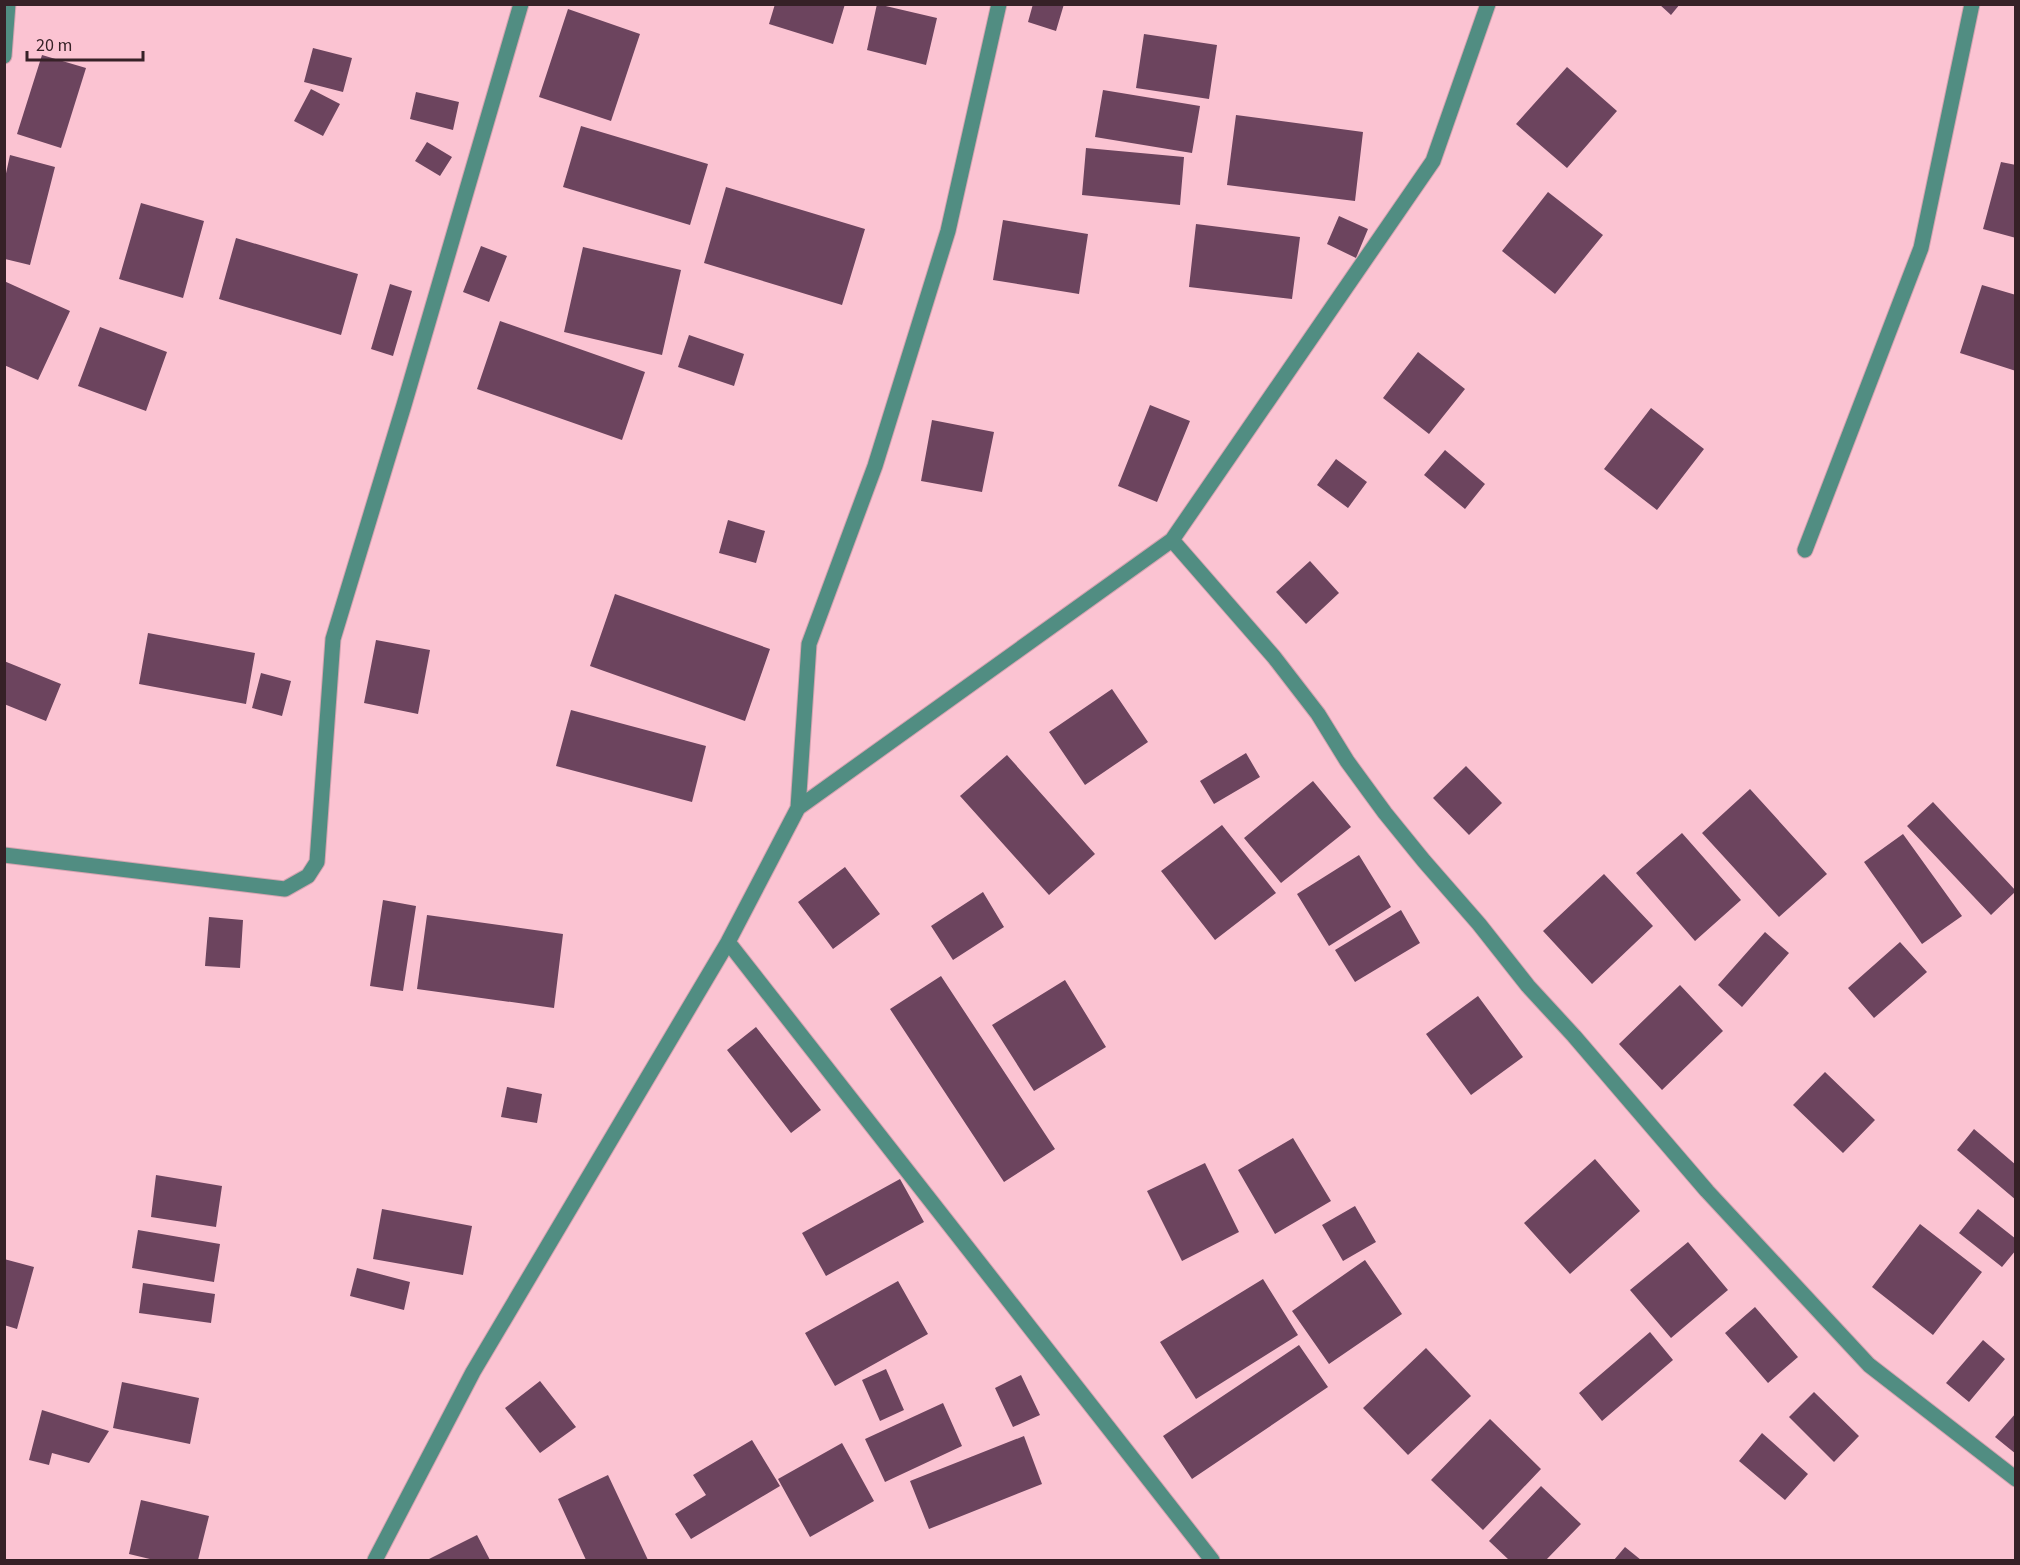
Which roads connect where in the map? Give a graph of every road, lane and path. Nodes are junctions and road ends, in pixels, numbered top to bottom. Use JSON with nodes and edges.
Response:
{"nodes":[{"id":1,"x":8,"y":4,"type":"edge"},
{"id":2,"x":520,"y":4,"type":"edge"},
{"id":3,"x":999,"y":4,"type":"edge"},
{"id":4,"x":1488,"y":4,"type":"edge"},
{"id":5,"x":1972,"y":4,"type":"edge"},
{"id":6,"x":4,"y":57,"type":"edge"},
{"id":7,"x":1172,"y":540,"type":"junction"},
{"id":8,"x":1805,"y":550,"type":"dead end"},
{"id":9,"x":798,"y":808,"type":"junction"},
{"id":10,"x":4,"y":855,"type":"edge"},
{"id":11,"x":728,"y":942,"type":"junction"},
{"id":12,"x":2016,"y":1479,"type":"edge"},
{"id":13,"x":375,"y":1560,"type":"edge"},
{"id":14,"x":1212,"y":1560,"type":"edge"}],
"edges":[{"from":1,"to":6,"type":"street"},
{"from":2,"to":10,"type":"street"},
{"from":3,"to":9,"type":"street"},
{"from":4,"to":7,"type":"street"},
{"from":5,"to":8,"type":"street"},
{"from":7,"to":9,"type":"street"},
{"from":7,"to":12,"type":"street"},
{"from":9,"to":11,"type":"street"},
{"from":11,"to":13,"type":"street"},
{"from":11,"to":14,"type":"street"}]}
